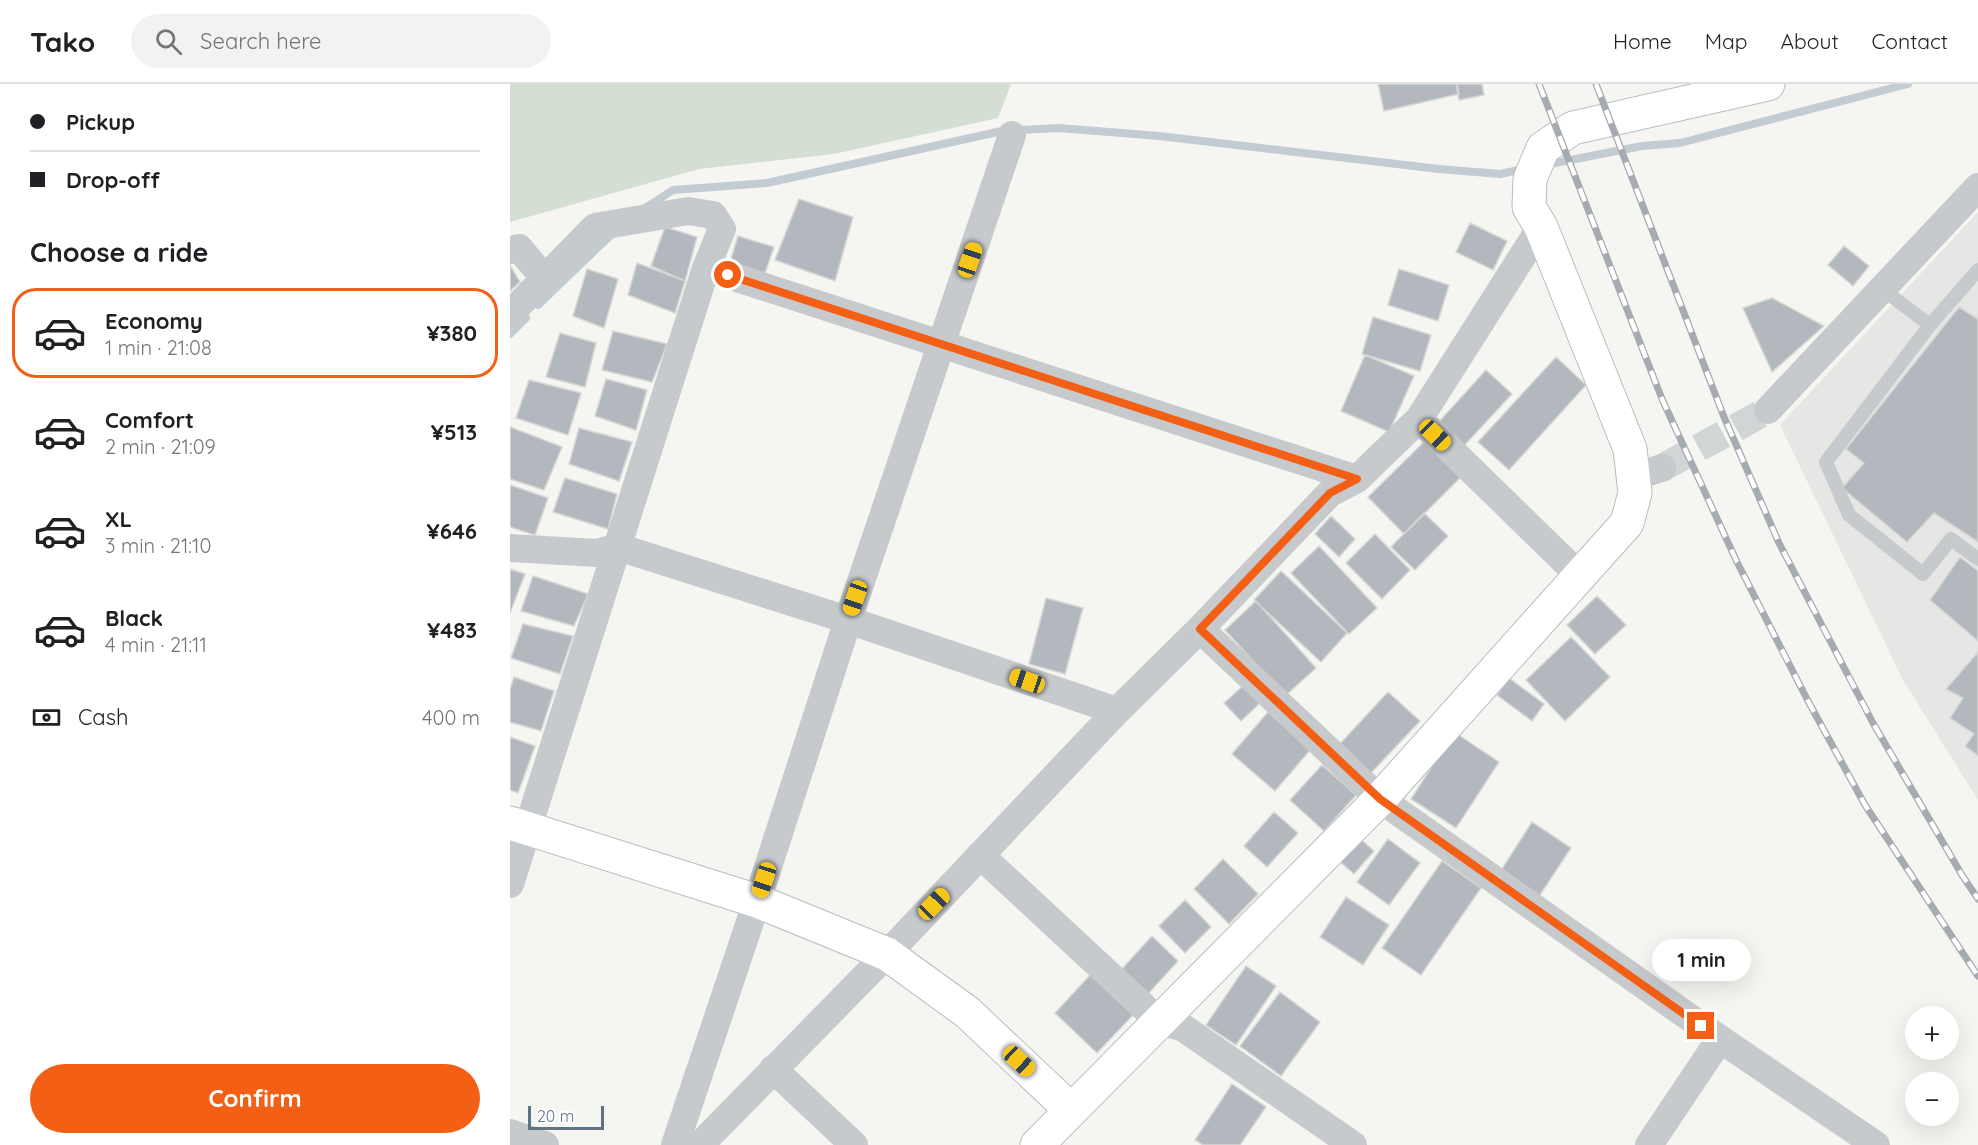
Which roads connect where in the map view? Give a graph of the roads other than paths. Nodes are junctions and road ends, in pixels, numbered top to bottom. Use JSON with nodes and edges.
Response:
{"nodes":[{"id":1,"x":1768,"y":84,"type":"edge"},
{"id":2,"x":1012,"y":135,"type":"dead end"},
{"id":3,"x":1978,"y":187,"type":"edge"},
{"id":4,"x":1541,"y":227,"type":"junction"},
{"id":5,"x":510,"y":250,"type":"edge"},
{"id":6,"x":706,"y":268,"type":"junction"},
{"id":7,"x":1978,"y":270,"type":"edge"},
{"id":8,"x":545,"y":279,"type":"junction"},
{"id":9,"x":1882,"y":289,"type":"junction"},
{"id":10,"x":510,"y":314,"type":"edge"},
{"id":11,"x":1930,"y":325,"type":"junction"},
{"id":12,"x":942,"y":344,"type":"junction"},
{"id":13,"x":1768,"y":410,"type":"tunnel mouth"},
{"id":14,"x":1419,"y":419,"type":"junction"},
{"id":15,"x":1357,"y":479,"type":"junction"},
{"id":16,"x":618,"y":547,"type":"junction"},
{"id":17,"x":510,"y":548,"type":"edge"},
{"id":18,"x":1978,"y":559,"type":"edge"},
{"id":19,"x":1580,"y":576,"type":"junction"},
{"id":20,"x":848,"y":620,"type":"junction"},
{"id":21,"x":1200,"y":629,"type":"junction"},
{"id":22,"x":1117,"y":711,"type":"junction"},
{"id":23,"x":1380,"y":799,"type":"junction"},
{"id":24,"x":519,"y":826,"type":"edge"},
{"id":25,"x":980,"y":855,"type":"junction"},
{"id":26,"x":510,"y":884,"type":"edge"},
{"id":27,"x":757,"y":901,"type":"junction"},
{"id":28,"x":887,"y":954,"type":"junction"},
{"id":29,"x":1160,"y":1022,"type":"junction"},
{"id":30,"x":1720,"y":1039,"type":"junction"},
{"id":31,"x":773,"y":1069,"type":"junction"},
{"id":32,"x":1071,"y":1110,"type":"junction"},
{"id":33,"x":510,"y":1133,"type":"edge"},
{"id":34,"x":545,"y":1145,"type":"edge"},
{"id":35,"x":675,"y":1145,"type":"edge"},
{"id":36,"x":700,"y":1145,"type":"edge"},
{"id":37,"x":854,"y":1145,"type":"edge"},
{"id":38,"x":1037,"y":1145,"type":"edge"},
{"id":39,"x":1353,"y":1145,"type":"edge"},
{"id":40,"x":1649,"y":1145,"type":"edge"},
{"id":41,"x":1876,"y":1145,"type":"edge"}],
"edges":[{"from":1,"to":4,"type":"street"},
{"from":2,"to":12,"type":"street"},
{"from":3,"to":9,"type":"street"},
{"from":4,"to":14,"type":"street"},
{"from":4,"to":19,"type":"street"},
{"from":5,"to":8,"type":"street"},
{"from":6,"to":8,"type":"street"},
{"from":6,"to":12,"type":"street"},
{"from":6,"to":16,"type":"street"},
{"from":7,"to":11,"type":"lane"},
{"from":8,"to":10,"type":"street"},
{"from":9,"to":11,"type":"lane"},
{"from":9,"to":13,"type":"street"},
{"from":11,"to":18,"type":"lane"},
{"from":12,"to":15,"type":"street"},
{"from":12,"to":20,"type":"street"},
{"from":14,"to":15,"type":"street"},
{"from":14,"to":19,"type":"street"},
{"from":15,"to":21,"type":"street"},
{"from":16,"to":17,"type":"street"},
{"from":16,"to":20,"type":"street"},
{"from":16,"to":24,"type":"street"},
{"from":19,"to":23,"type":"street"},
{"from":20,"to":22,"type":"street"},
{"from":20,"to":27,"type":"street"},
{"from":21,"to":22,"type":"street"},
{"from":21,"to":23,"type":"street"},
{"from":22,"to":25,"type":"street"},
{"from":23,"to":29,"type":"street"},
{"from":23,"to":30,"type":"street"},
{"from":24,"to":26,"type":"street"},
{"from":24,"to":27,"type":"street"},
{"from":25,"to":28,"type":"street"},
{"from":25,"to":29,"type":"street"},
{"from":27,"to":28,"type":"street"},
{"from":27,"to":35,"type":"street"},
{"from":28,"to":31,"type":"street"},
{"from":28,"to":32,"type":"street"},
{"from":29,"to":32,"type":"street"},
{"from":29,"to":39,"type":"street"},
{"from":30,"to":40,"type":"street"},
{"from":30,"to":41,"type":"street"},
{"from":31,"to":36,"type":"street"},
{"from":31,"to":37,"type":"street"},
{"from":32,"to":38,"type":"street"},
{"from":33,"to":34,"type":"street"}]}
